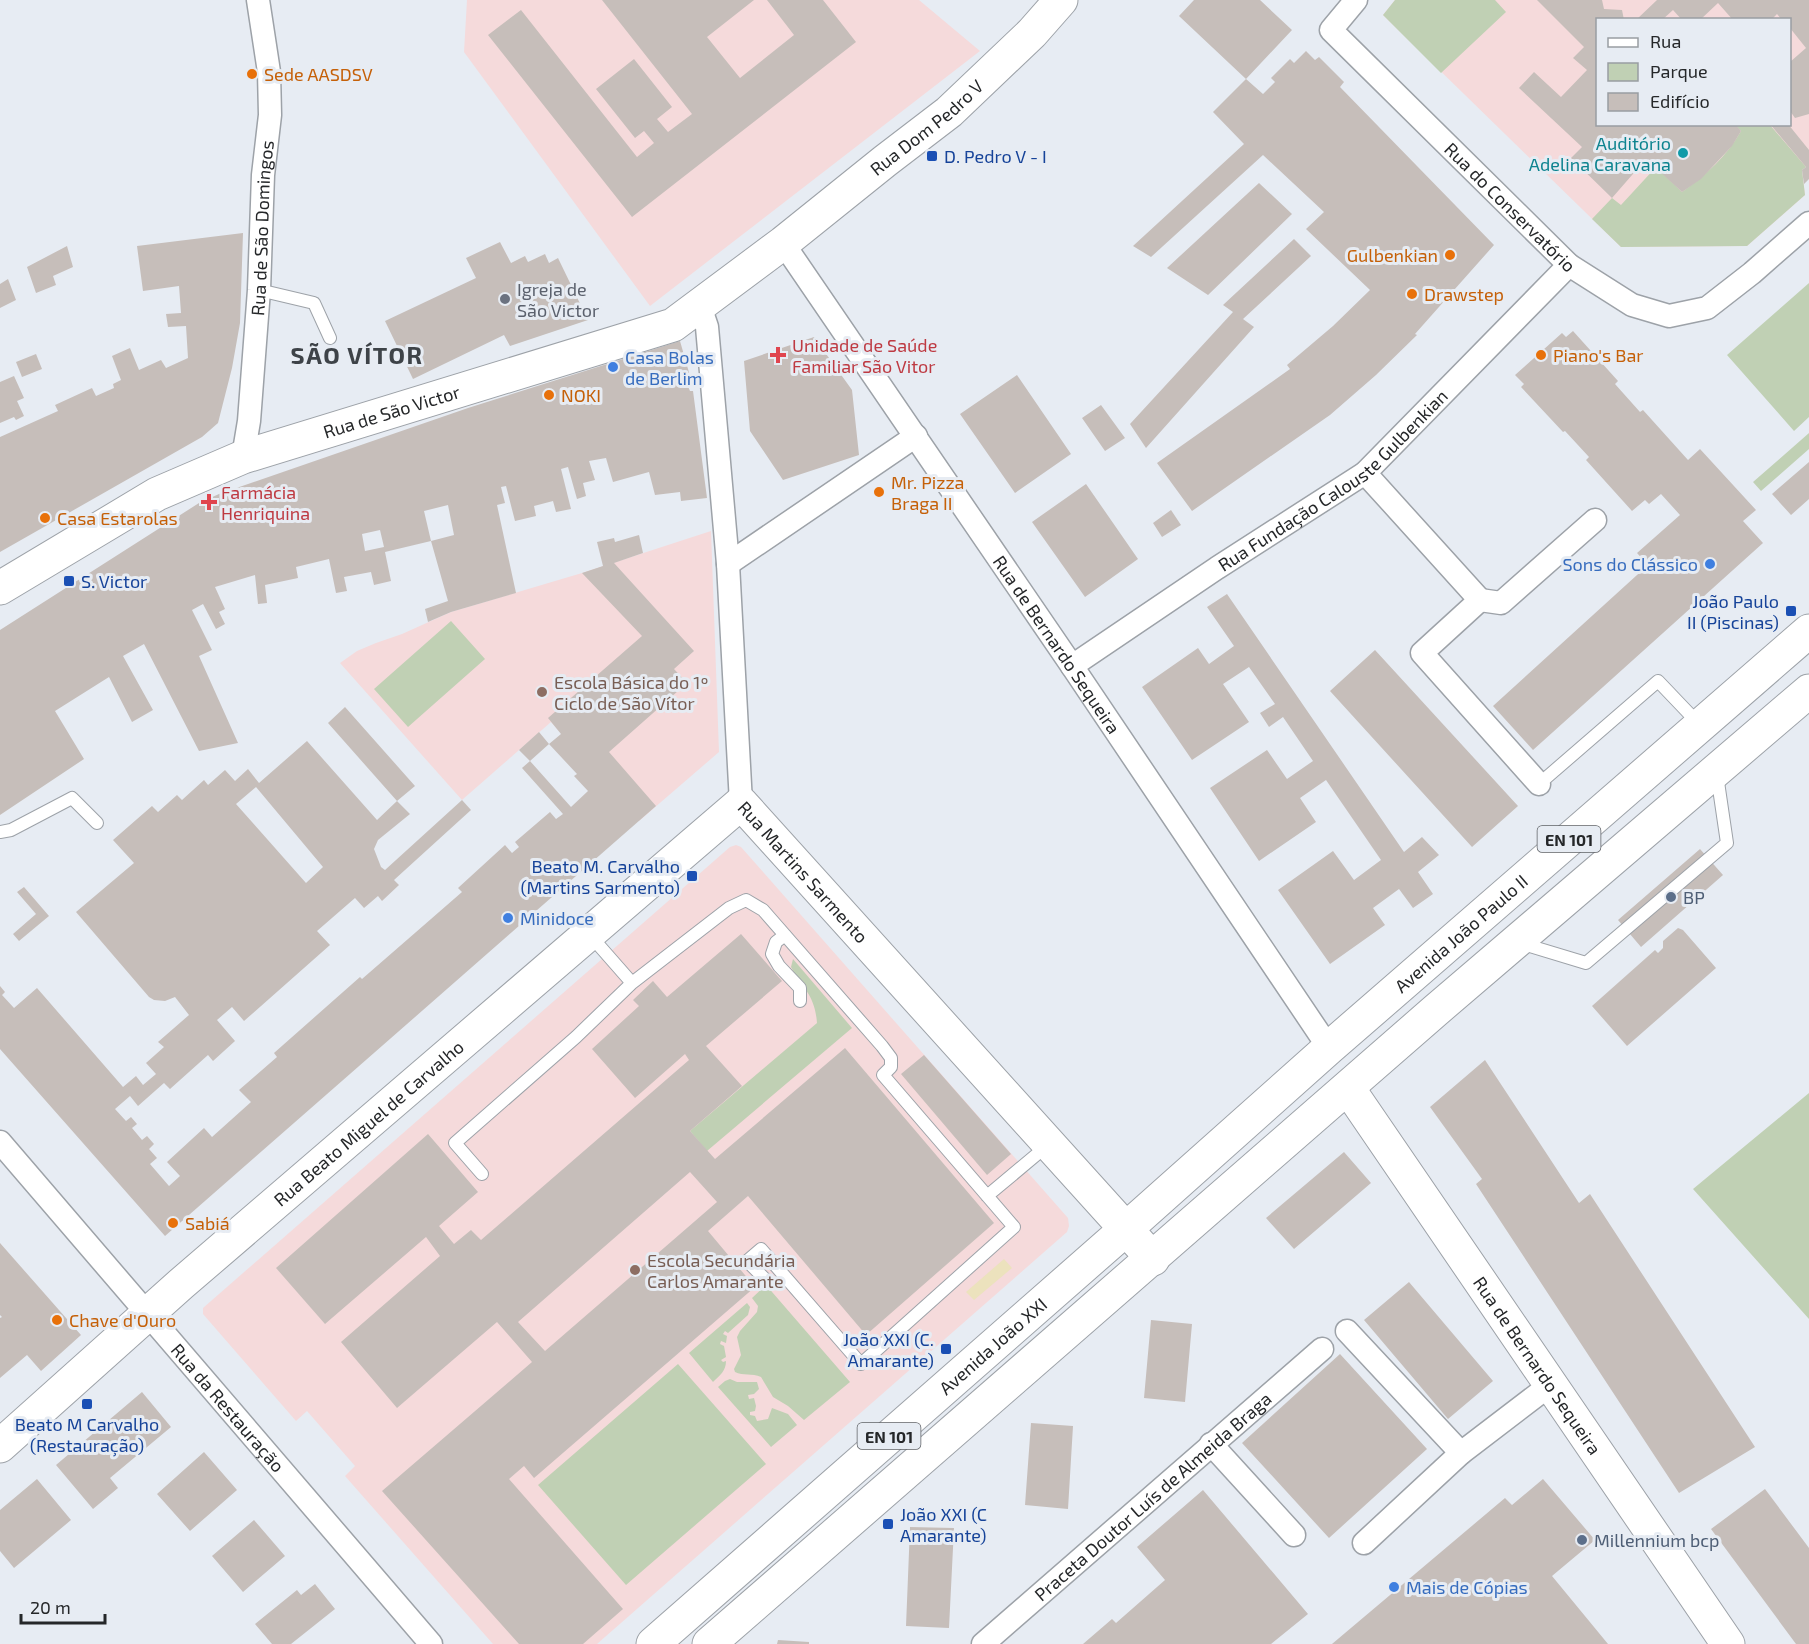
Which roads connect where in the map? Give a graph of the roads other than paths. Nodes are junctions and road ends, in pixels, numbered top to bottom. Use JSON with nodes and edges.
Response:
{"nodes":[{"id":1,"x":258,"y":0,"type":"edge"},
{"id":2,"x":1061,"y":0,"type":"edge"},
{"id":3,"x":1356,"y":0,"type":"edge"},
{"id":4,"x":1809,"y":223,"type":"edge"},
{"id":5,"x":783,"y":243,"type":"junction"},
{"id":6,"x":1569,"y":265,"type":"junction"},
{"id":7,"x":259,"y":290,"type":"junction"},
{"id":8,"x":700,"y":306,"type":"junction"},
{"id":9,"x":330,"y":338,"type":"dead end"},
{"id":10,"x":916,"y":436,"type":"junction"},
{"id":11,"x":243,"y":457,"type":"junction"},
{"id":12,"x":1365,"y":473,"type":"junction"},
{"id":13,"x":1595,"y":520,"type":"dead end"},
{"id":14,"x":728,"y":564,"type":"junction"},
{"id":15,"x":0,"y":588,"type":"edge"},
{"id":16,"x":1480,"y":600,"type":"junction"},
{"id":17,"x":1809,"y":631,"type":"edge"},
{"id":18,"x":1072,"y":666,"type":"junction"},
{"id":19,"x":1809,"y":691,"type":"edge"},
{"id":20,"x":1700,"y":724,"type":"junction"},
{"id":21,"x":1717,"y":769,"type":"junction"},
{"id":22,"x":1539,"y":784,"type":"joint"},
{"id":23,"x":741,"y":803,"type":"junction"},
{"id":24,"x":97,"y":823,"type":"dead end"},
{"id":25,"x":0,"y":832,"type":"edge"},
{"id":26,"x":588,"y":933,"type":"junction"},
{"id":27,"x":785,"y":935,"type":"junction"},
{"id":28,"x":1516,"y":942,"type":"junction"},
{"id":29,"x":632,"y":982,"type":"junction"},
{"id":30,"x":800,"y":1001,"type":"dead end"},
{"id":31,"x":1329,"y":1048,"type":"junction"},
{"id":32,"x":1348,"y":1088,"type":"junction"},
{"id":33,"x":0,"y":1142,"type":"edge"},
{"id":34,"x":1049,"y":1144,"type":"junction"},
{"id":35,"x":482,"y":1174,"type":"dead end"},
{"id":36,"x":987,"y":1196,"type":"junction"},
{"id":37,"x":1126,"y":1229,"type":"junction"},
{"id":38,"x":1153,"y":1258,"type":"junction"},
{"id":39,"x":766,"y":1280,"type":"dead end"},
{"id":40,"x":147,"y":1315,"type":"junction"},
{"id":41,"x":1347,"y":1331,"type":"dead end"},
{"id":42,"x":1322,"y":1349,"type":"dead end"},
{"id":43,"x":1550,"y":1385,"type":"junction"},
{"id":44,"x":1211,"y":1444,"type":"junction"},
{"id":45,"x":0,"y":1446,"type":"edge"},
{"id":46,"x":1461,"y":1454,"type":"junction"},
{"id":47,"x":1294,"y":1535,"type":"dead end"},
{"id":48,"x":1364,"y":1543,"type":"dead end"},
{"id":49,"x":431,"y":1644,"type":"edge"},
{"id":50,"x":653,"y":1644,"type":"edge"},
{"id":51,"x":709,"y":1644,"type":"edge"},
{"id":52,"x":983,"y":1644,"type":"edge"},
{"id":53,"x":1728,"y":1644,"type":"edge"}],
"edges":[{"from":1,"to":7,"type":"street","name":"Rua de São Domingos"},
{"from":2,"to":5,"type":"main road","name":"Rua Dom Pedro V"},
{"from":3,"to":6,"type":"street","name":"Rua do Conservatório"},
{"from":4,"to":6,"type":"street","name":"Rua do Conservatório"},
{"from":5,"to":8,"type":"main road","name":"Rua de São Victor"},
{"from":5,"to":10,"type":"street","name":"Rua de Bernardo Sequeira"},
{"from":6,"to":12,"type":"street","name":"Rua Fundação Calouste Gulbenkian"},
{"from":7,"to":9,"type":"lane"},
{"from":7,"to":11,"type":"street","name":"Rua de São Domingos"},
{"from":8,"to":11,"type":"main road","name":"Rua de São Victor"},
{"from":8,"to":14,"type":"street","name":"Rua Martins Sarmento"},
{"from":10,"to":14,"type":"street"},
{"from":10,"to":18,"type":"street","name":"Rua de Bernardo Sequeira"},
{"from":11,"to":15,"type":"main road","name":"Rua de São Victor"},
{"from":12,"to":16,"type":"street"},
{"from":12,"to":18,"type":"street","name":"Rua Fundação Calouste Gulbenkian"},
{"from":13,"to":16,"type":"street"},
{"from":14,"to":23,"type":"street","name":"Rua Martins Sarmento"},
{"from":16,"to":22,"type":"street"},
{"from":17,"to":20,"type":"main road","name":"Avenida João Paulo II","number":"EN 101"},
{"from":18,"to":31,"type":"street","name":"Rua de Bernardo Sequeira"},
{"from":19,"to":21,"type":"main road","number":"EN 101"},
{"from":20,"to":22,"type":"lane"},
{"from":20,"to":31,"type":"main road","name":"Avenida João Paulo II","number":"EN 101"},
{"from":21,"to":28,"type":"main road","number":"EN 101"},
{"from":21,"to":28,"type":"lane"},
{"from":23,"to":26,"type":"main road","name":"Rua Beato Miguel de Carvalho"},
{"from":23,"to":34,"type":"main road","name":"Rua Martins Sarmento"},
{"from":24,"to":25,"type":"lane"},
{"from":26,"to":29,"type":"lane"},
{"from":26,"to":40,"type":"main road","name":"Rua Beato Miguel de Carvalho"},
{"from":27,"to":29,"type":"lane"},
{"from":27,"to":30,"type":"lane"},
{"from":27,"to":36,"type":"lane"},
{"from":28,"to":32,"type":"main road","number":"EN 101"},
{"from":29,"to":35,"type":"lane"},
{"from":31,"to":37,"type":"main road","name":"Avenida João XXI","number":"EN 101"},
{"from":32,"to":38,"type":"main road","number":"EN 101"},
{"from":32,"to":43,"type":"main road","name":"Rua de Bernardo Sequeira"},
{"from":33,"to":40,"type":"street","name":"Rua da Restauração"},
{"from":34,"to":36,"type":"lane"},
{"from":34,"to":37,"type":"main road","name":"Rua Martins Sarmento"},
{"from":36,"to":39,"type":"lane"},
{"from":37,"to":38,"type":"main road","name":"Rua Martins Sarmento"},
{"from":37,"to":50,"type":"main road","name":"Avenida João XXI","number":"EN 101"},
{"from":38,"to":51,"type":"main road","number":"EN 101"},
{"from":40,"to":45,"type":"main road","name":"Rua Beato Miguel de Carvalho"},
{"from":40,"to":49,"type":"street","name":"Rua da Restauração"},
{"from":41,"to":46,"type":"street"},
{"from":42,"to":44,"type":"street","name":"Praceta Doutor Luís de Almeida Braga"},
{"from":43,"to":46,"type":"street"},
{"from":43,"to":53,"type":"main road","name":"Rua de Bernardo Sequeira"},
{"from":44,"to":47,"type":"street"},
{"from":44,"to":52,"type":"street","name":"Praceta Doutor Luís de Almeida Braga"},
{"from":46,"to":48,"type":"street"}]}
